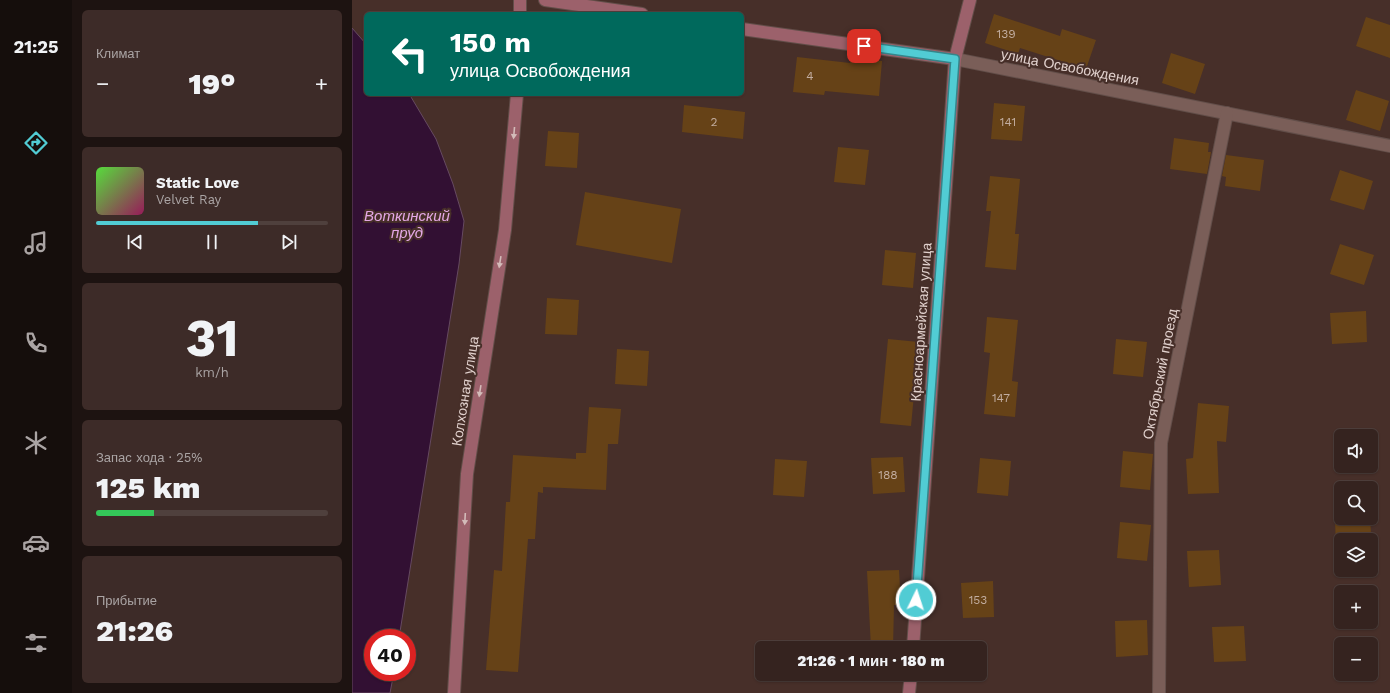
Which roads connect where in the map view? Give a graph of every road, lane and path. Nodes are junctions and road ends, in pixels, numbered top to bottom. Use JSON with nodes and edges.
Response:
{"nodes":[{"id":1,"x":520,"y":0,"type":"edge"},
{"id":2,"x":545,"y":0,"type":"edge"},
{"id":3,"x":970,"y":0,"type":"edge"},
{"id":4,"x":520,"y":12,"type":"edge"},
{"id":5,"x":628,"y":12,"type":"edge"},
{"id":6,"x":744,"y":28,"type":"edge"},
{"id":7,"x":955,"y":59,"type":"junction"},
{"id":8,"x":517,"y":96,"type":"edge"},
{"id":9,"x":1227,"y":113,"type":"junction"},
{"id":10,"x":1390,"y":146,"type":"edge"},
{"id":11,"x":913,"y":641,"type":"edge"},
{"id":12,"x":910,"y":681,"type":"edge"},
{"id":13,"x":454,"y":693,"type":"edge"},
{"id":14,"x":909,"y":693,"type":"edge"},
{"id":15,"x":1160,"y":693,"type":"edge"}],
"edges":[{"from":1,"to":4,"type":"street"},
{"from":2,"to":5,"type":"street"},
{"from":3,"to":7,"type":"street","name":"Красноармейская улица"},
{"from":6,"to":7,"type":"street","name":"улица Освобождения"},
{"from":7,"to":9,"type":"street","name":"улица Освобождения"},
{"from":7,"to":11,"type":"street","name":"Красноармейская улица"},
{"from":8,"to":13,"type":"street","name":"Колхозная улица","one_way":true},
{"from":9,"to":10,"type":"street","name":"улица Освобождения"},
{"from":9,"to":15,"type":"street","name":"Октябрьский проезд"},
{"from":12,"to":14,"type":"street"}]}
